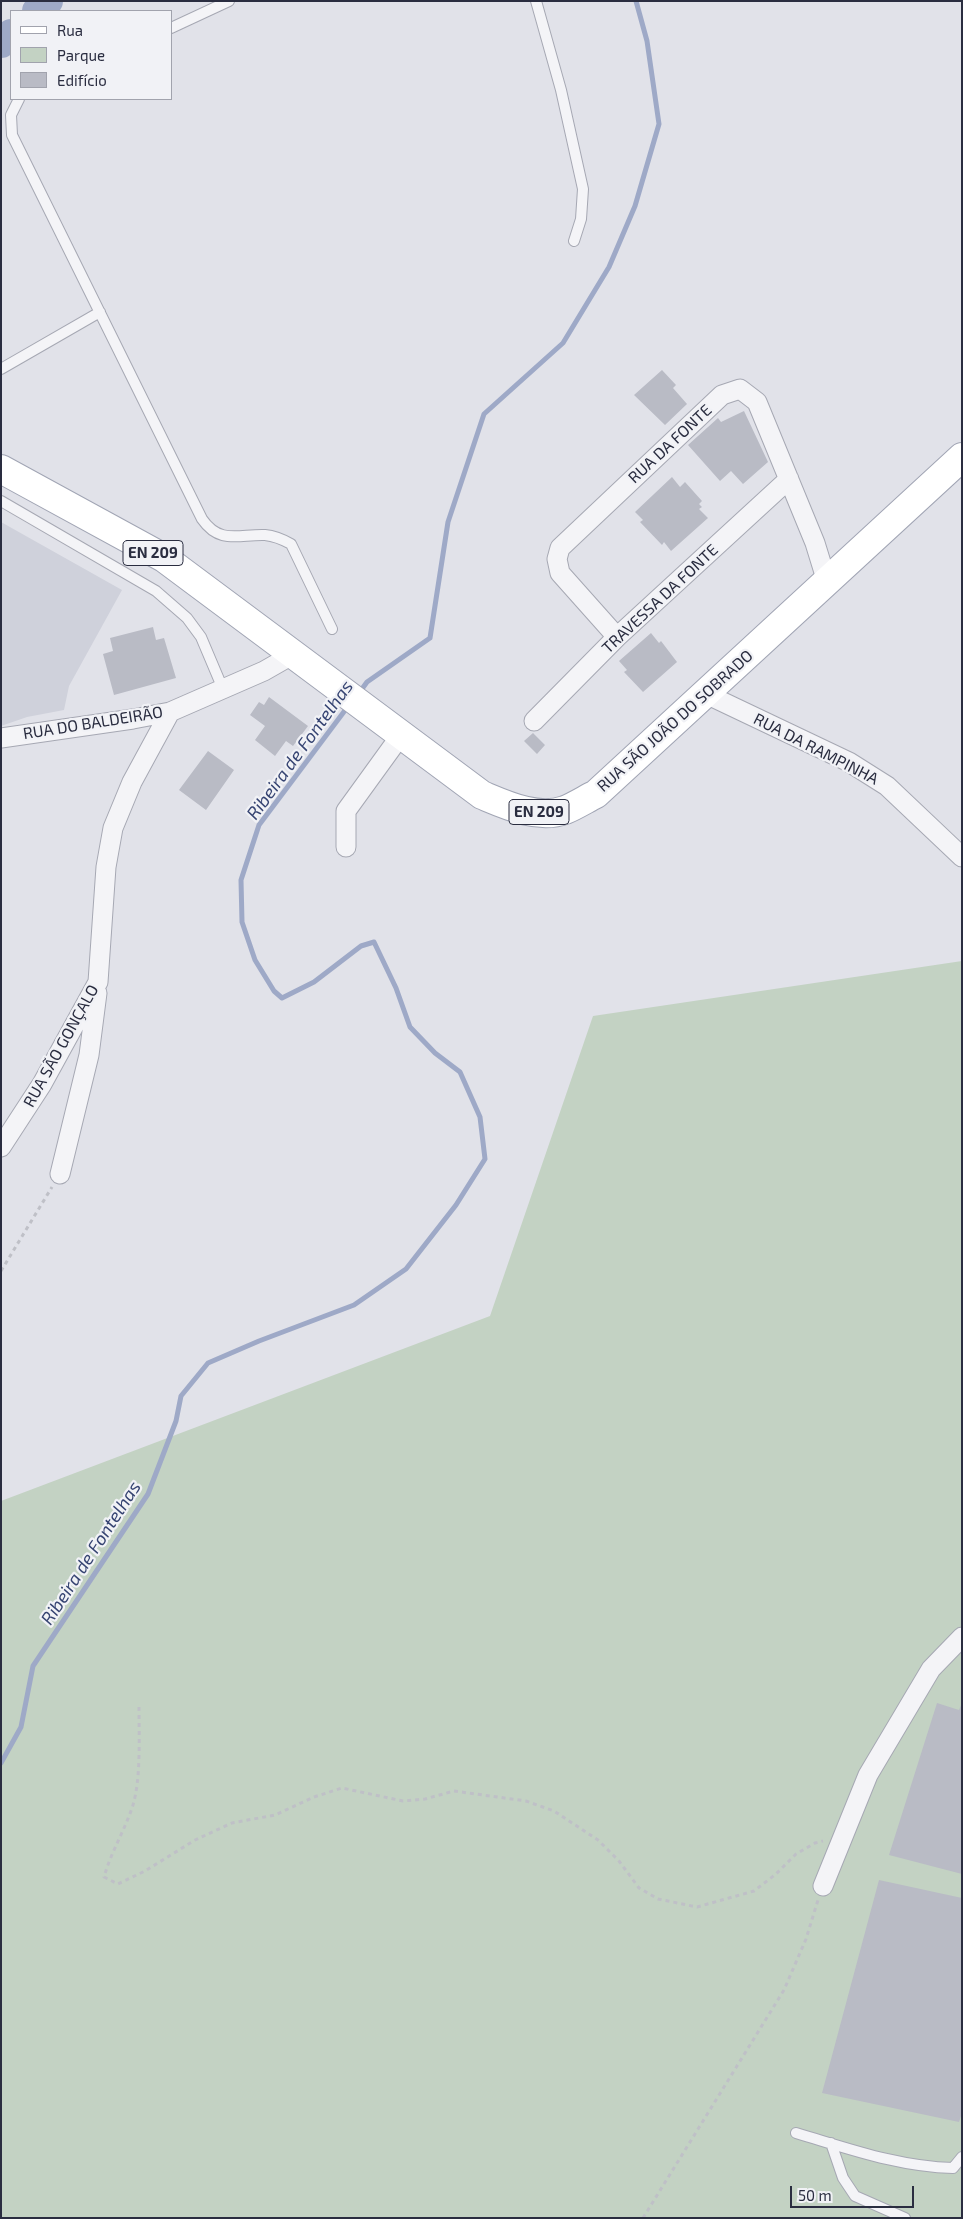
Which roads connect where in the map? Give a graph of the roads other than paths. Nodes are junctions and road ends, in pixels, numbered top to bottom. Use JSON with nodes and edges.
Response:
{"nodes":[{"id":1,"x":229,"y":1,"type":"edge"},
{"id":2,"x":536,"y":1,"type":"edge"},
{"id":3,"x":172,"y":28,"type":"edge"},
{"id":4,"x":18,"y":100,"type":"edge"},
{"id":5,"x":574,"y":241,"type":"dead end"},
{"id":6,"x":100,"y":312,"type":"junction"},
{"id":7,"x":1,"y":369,"type":"edge"},
{"id":8,"x":962,"y":457,"type":"edge"},
{"id":9,"x":1,"y":469,"type":"edge"},
{"id":10,"x":789,"y":479,"type":"junction"},
{"id":11,"x":1,"y":502,"type":"edge"},
{"id":12,"x":815,"y":543,"type":"junction"},
{"id":13,"x":848,"y":562,"type":"junction"},
{"id":14,"x":827,"y":582,"type":"junction"},
{"id":15,"x":332,"y":630,"type":"dead end"},
{"id":16,"x":617,"y":637,"type":"junction"},
{"id":17,"x":292,"y":655,"type":"junction"},
{"id":18,"x":223,"y":689,"type":"junction"},
{"id":19,"x":706,"y":694,"type":"junction"},
{"id":20,"x":170,"y":712,"type":"junction"},
{"id":21,"x":534,"y":720,"type":"dead end"},
{"id":22,"x":401,"y":736,"type":"junction"},
{"id":23,"x":1,"y":738,"type":"edge"},
{"id":24,"x":346,"y":847,"type":"dead end"},
{"id":25,"x":962,"y":857,"type":"edge"},
{"id":26,"x":98,"y":982,"type":"junction"},
{"id":27,"x":1,"y":1147,"type":"edge"},
{"id":28,"x":60,"y":1174,"type":"road end"},
{"id":29,"x":962,"y":1637,"type":"edge"},
{"id":30,"x":823,"y":1886,"type":"road end"},
{"id":31,"x":796,"y":2133,"type":"dead end"},
{"id":32,"x":831,"y":2143,"type":"junction"},
{"id":33,"x":962,"y":2157,"type":"edge"},
{"id":34,"x":904,"y":2218,"type":"edge"}],
"edges":[{"from":1,"to":3,"type":"lane"},
{"from":2,"to":5,"type":"lane"},
{"from":4,"to":6,"type":"lane"},
{"from":6,"to":7,"type":"lane"},
{"from":6,"to":15,"type":"lane"},
{"from":8,"to":13,"type":"main road","name":"RUA SÃO JOÃO DO SOBRADO","number":"EN 209"},
{"from":9,"to":17,"type":"main road","name":"RUA SÃO JOÃO DO SOBRADO","number":"EN 209"},
{"from":10,"to":12,"type":"street","name":"RUA DA FONTE"},
{"from":10,"to":16,"type":"street","name":"TRAVESSA DA FONTE"},
{"from":10,"to":16,"type":"street","name":"RUA DA FONTE"},
{"from":11,"to":18,"type":"lane"},
{"from":12,"to":13,"type":"street"},
{"from":12,"to":14,"type":"street","name":"RUA DA FONTE"},
{"from":13,"to":14,"type":"main road","name":"RUA SÃO JOÃO DO SOBRADO","number":"EN 209"},
{"from":14,"to":19,"type":"main road","name":"RUA SÃO JOÃO DO SOBRADO","number":"EN 209"},
{"from":16,"to":21,"type":"street","name":"TRAVESSA DA FONTE"},
{"from":17,"to":18,"type":"street","name":"RUA DO BALDEIRÃO"},
{"from":17,"to":22,"type":"main road","name":"RUA SÃO JOÃO DO SOBRADO","number":"EN 209"},
{"from":18,"to":20,"type":"street","name":"RUA DO BALDEIRÃO"},
{"from":19,"to":22,"type":"main road","name":"RUA SÃO JOÃO DO SOBRADO","number":"EN 209"},
{"from":19,"to":25,"type":"street","name":"RUA DA RAMPINHA"},
{"from":20,"to":23,"type":"street","name":"RUA DO BALDEIRÃO"},
{"from":20,"to":26,"type":"street","name":"RUA SÃO GONÇALO"},
{"from":22,"to":24,"type":"street"},
{"from":26,"to":27,"type":"street","name":"RUA SÃO GONÇALO"},
{"from":26,"to":28,"type":"street"},
{"from":29,"to":30,"type":"street"},
{"from":31,"to":32,"type":"lane"},
{"from":32,"to":33,"type":"lane"},
{"from":32,"to":34,"type":"lane"}]}
